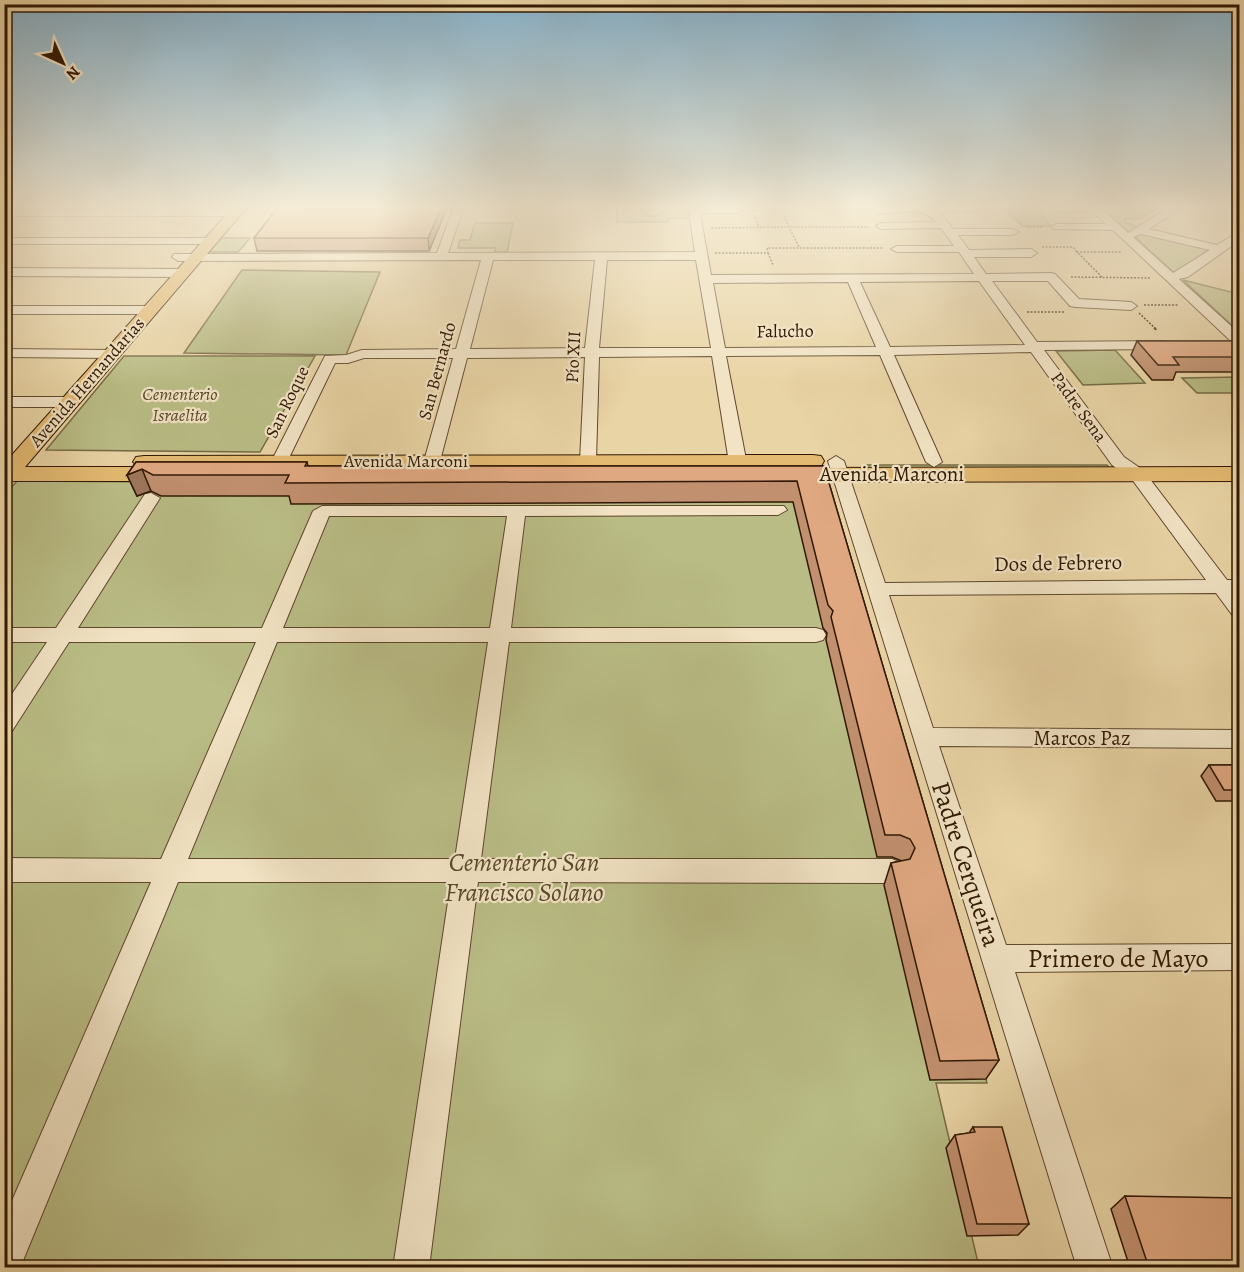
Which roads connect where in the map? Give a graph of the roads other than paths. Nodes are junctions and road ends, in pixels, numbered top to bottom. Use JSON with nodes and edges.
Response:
{"nodes":[{"id":1,"x":180,"y":265,"type":"joint"},
{"id":2,"x":485,"y":265,"type":"edge"},
{"id":3,"x":600,"y":265,"type":"edge"},
{"id":4,"x":703,"y":265,"type":"edge"},
{"id":5,"x":975,"y":265,"type":"edge"},
{"id":6,"x":1157,"y":265,"type":"edge"},
{"id":7,"x":1196,"y":265,"type":"edge"},
{"id":8,"x":4,"y":272,"type":"edge"},
{"id":9,"x":163,"y":273,"type":"junction"},
{"id":10,"x":1170,"y":278,"type":"junction"},
{"id":11,"x":705,"y":279,"type":"junction"},
{"id":12,"x":854,"y":279,"type":"junction"},
{"id":13,"x":986,"y":279,"type":"junction"},
{"id":14,"x":1131,"y":306,"type":"road end"},
{"id":15,"x":4,"y":310,"type":"edge"},
{"id":16,"x":129,"y":310,"type":"junction"},
{"id":17,"x":151,"y":310,"type":"junction"},
{"id":18,"x":1239,"y":343,"type":"edge"},
{"id":19,"x":1177,"y":345,"type":"edge"},
{"id":20,"x":1217,"y":345,"type":"edge"},
{"id":21,"x":1035,"y":346,"type":"junction"},
{"id":22,"x":886,"y":350,"type":"junction"},
{"id":23,"x":4,"y":352,"type":"edge"},
{"id":24,"x":91,"y":352,"type":"junction"},
{"id":25,"x":718,"y":352,"type":"junction"},
{"id":26,"x":462,"y":353,"type":"junction"},
{"id":27,"x":592,"y":353,"type":"junction"},
{"id":28,"x":113,"y":354,"type":"junction"},
{"id":29,"x":330,"y":359,"type":"joint"},
{"id":30,"x":76,"y":369,"type":"dead end"},
{"id":31,"x":60,"y":386,"type":"dead end"},
{"id":32,"x":4,"y":402,"type":"edge"},
{"id":33,"x":45,"y":402,"type":"junction"},
{"id":34,"x":71,"y":402,"type":"junction"},
{"id":35,"x":30,"y":420,"type":"dead end"},
{"id":36,"x":1239,"y":460,"type":"edge"},
{"id":37,"x":432,"y":461,"type":"junction"},
{"id":38,"x":588,"y":461,"type":"junction"},
{"id":39,"x":1118,"y":461,"type":"junction"},
{"id":40,"x":279,"y":462,"type":"junction"},
{"id":41,"x":934,"y":462,"type":"junction"},
{"id":42,"x":738,"y":468,"type":"junction"},
{"id":43,"x":838,"y":468,"type":"junction"},
{"id":44,"x":8,"y":469,"type":"edge"},
{"id":45,"x":1137,"y":474,"type":"junction"},
{"id":46,"x":1239,"y":474,"type":"edge"},
{"id":47,"x":151,"y":498,"type":"dead end"},
{"id":48,"x":517,"y":510,"type":"junction"},
{"id":49,"x":778,"y":510,"type":"dead end"},
{"id":50,"x":1230,"y":586,"type":"edge"},
{"id":51,"x":877,"y":589,"type":"junction"},
{"id":52,"x":1239,"y":611,"type":"edge"},
{"id":53,"x":4,"y":635,"type":"edge"},
{"id":54,"x":63,"y":635,"type":"junction"},
{"id":55,"x":499,"y":635,"type":"junction"},
{"id":56,"x":816,"y":635,"type":"dead end"},
{"id":57,"x":270,"y":636,"type":"junction"},
{"id":58,"x":4,"y":725,"type":"edge"},
{"id":59,"x":924,"y":737,"type":"junction"},
{"id":60,"x":1239,"y":739,"type":"edge"},
{"id":61,"x":4,"y":870,"type":"edge"},
{"id":62,"x":171,"y":870,"type":"junction"},
{"id":63,"x":466,"y":870,"type":"junction"},
{"id":64,"x":892,"y":871,"type":"edge"},
{"id":65,"x":1239,"y":957,"type":"edge"},
{"id":66,"x":997,"y":959,"type":"junction"},
{"id":67,"x":4,"y":1262,"type":"edge"},
{"id":68,"x":411,"y":1268,"type":"edge"},
{"id":69,"x":1095,"y":1268,"type":"edge"}],
"edges":[{"from":1,"to":9,"type":"main road","name":"Avenida Hernandarias"},
{"from":1,"to":17,"type":"main road","name":"Avenida Hernandarias"},
{"from":2,"to":26,"type":"street","name":"San Bernardo"},
{"from":3,"to":27,"type":"street","name":"Pío XII"},
{"from":4,"to":11,"type":"street"},
{"from":5,"to":13,"type":"street","name":"Padre Sena"},
{"from":6,"to":10,"type":"street"},
{"from":7,"to":10,"type":"street"},
{"from":8,"to":9,"type":"street"},
{"from":9,"to":16,"type":"main road","name":"Avenida Hernandarias"},
{"from":10,"to":18,"type":"street"},
{"from":11,"to":12,"type":"street"},
{"from":11,"to":25,"type":"street"},
{"from":12,"to":13,"type":"street"},
{"from":12,"to":22,"type":"street"},
{"from":13,"to":14,"type":"street"},
{"from":13,"to":21,"type":"street","name":"Padre Sena"},
{"from":15,"to":16,"type":"street"},
{"from":16,"to":17,"type":"street"},
{"from":16,"to":24,"type":"main road","name":"Avenida Hernandarias"},
{"from":17,"to":28,"type":"main road","name":"Avenida Hernandarias"},
{"from":18,"to":20,"type":"street"},
{"from":19,"to":21,"type":"street","name":"Falucho"},
{"from":21,"to":22,"type":"street","name":"Falucho"},
{"from":21,"to":39,"type":"street","name":"Padre Sena"},
{"from":22,"to":25,"type":"street","name":"Falucho"},
{"from":22,"to":41,"type":"street"},
{"from":23,"to":24,"type":"street"},
{"from":24,"to":28,"type":"street"},
{"from":24,"to":30,"type":"main road","name":"Avenida Hernandarias"},
{"from":25,"to":27,"type":"street","name":"Falucho"},
{"from":25,"to":42,"type":"street"},
{"from":26,"to":27,"type":"street","name":"Falucho"},
{"from":26,"to":29,"type":"street","name":"Falucho"},
{"from":26,"to":37,"type":"street","name":"San Bernardo"},
{"from":27,"to":38,"type":"street","name":"Pío XII"},
{"from":28,"to":34,"type":"main road","name":"Avenida Hernandarias"},
{"from":29,"to":40,"type":"street","name":"San Roque"},
{"from":31,"to":33,"type":"main road","name":"Avenida Hernandarias"},
{"from":32,"to":33,"type":"street"},
{"from":33,"to":34,"type":"street"},
{"from":33,"to":35,"type":"main road","name":"Avenida Hernandarias"},
{"from":34,"to":44,"type":"main road","name":"Avenida Hernandarias"},
{"from":36,"to":39,"type":"main road","name":"Avenida Marconi"},
{"from":37,"to":38,"type":"main road","name":"Avenida Marconi"},
{"from":37,"to":40,"type":"main road","name":"Avenida Marconi"},
{"from":38,"to":42,"type":"main road","name":"Avenida Marconi"},
{"from":39,"to":41,"type":"main road","name":"Avenida Marconi"},
{"from":39,"to":45,"type":"street","name":"Padre Sena"},
{"from":40,"to":44,"type":"main road","name":"Avenida Marconi"},
{"from":41,"to":43,"type":"main road","name":"Avenida Marconi"},
{"from":42,"to":43,"type":"main road","name":"Avenida Marconi"},
{"from":42,"to":44,"type":"main road","name":"Avenida Marconi"},
{"from":43,"to":45,"type":"main road","name":"Avenida Marconi"},
{"from":43,"to":51,"type":"street","name":"Padre Cerqueira"},
{"from":45,"to":46,"type":"main road","name":"Avenida Marconi"},
{"from":45,"to":50,"type":"street","name":"Padre Sena"},
{"from":47,"to":54,"type":"street"},
{"from":48,"to":49,"type":"street"},
{"from":48,"to":55,"type":"street"},
{"from":48,"to":57,"type":"street"},
{"from":50,"to":51,"type":"street","name":"Dos de Febrero"},
{"from":50,"to":52,"type":"street","name":"Padre Sena"},
{"from":51,"to":59,"type":"street","name":"Padre Cerqueira"},
{"from":53,"to":54,"type":"street"},
{"from":54,"to":57,"type":"street"},
{"from":54,"to":58,"type":"street"},
{"from":55,"to":56,"type":"street"},
{"from":55,"to":57,"type":"street"},
{"from":55,"to":63,"type":"street"},
{"from":57,"to":62,"type":"street"},
{"from":59,"to":60,"type":"street","name":"Marcos Paz"},
{"from":59,"to":66,"type":"street","name":"Padre Cerqueira"},
{"from":61,"to":62,"type":"street"},
{"from":62,"to":63,"type":"street"},
{"from":62,"to":67,"type":"street"},
{"from":63,"to":64,"type":"street"},
{"from":63,"to":68,"type":"street"},
{"from":65,"to":66,"type":"street","name":"Primero de Mayo"},
{"from":66,"to":69,"type":"street","name":"Padre Cerqueira"}]}
